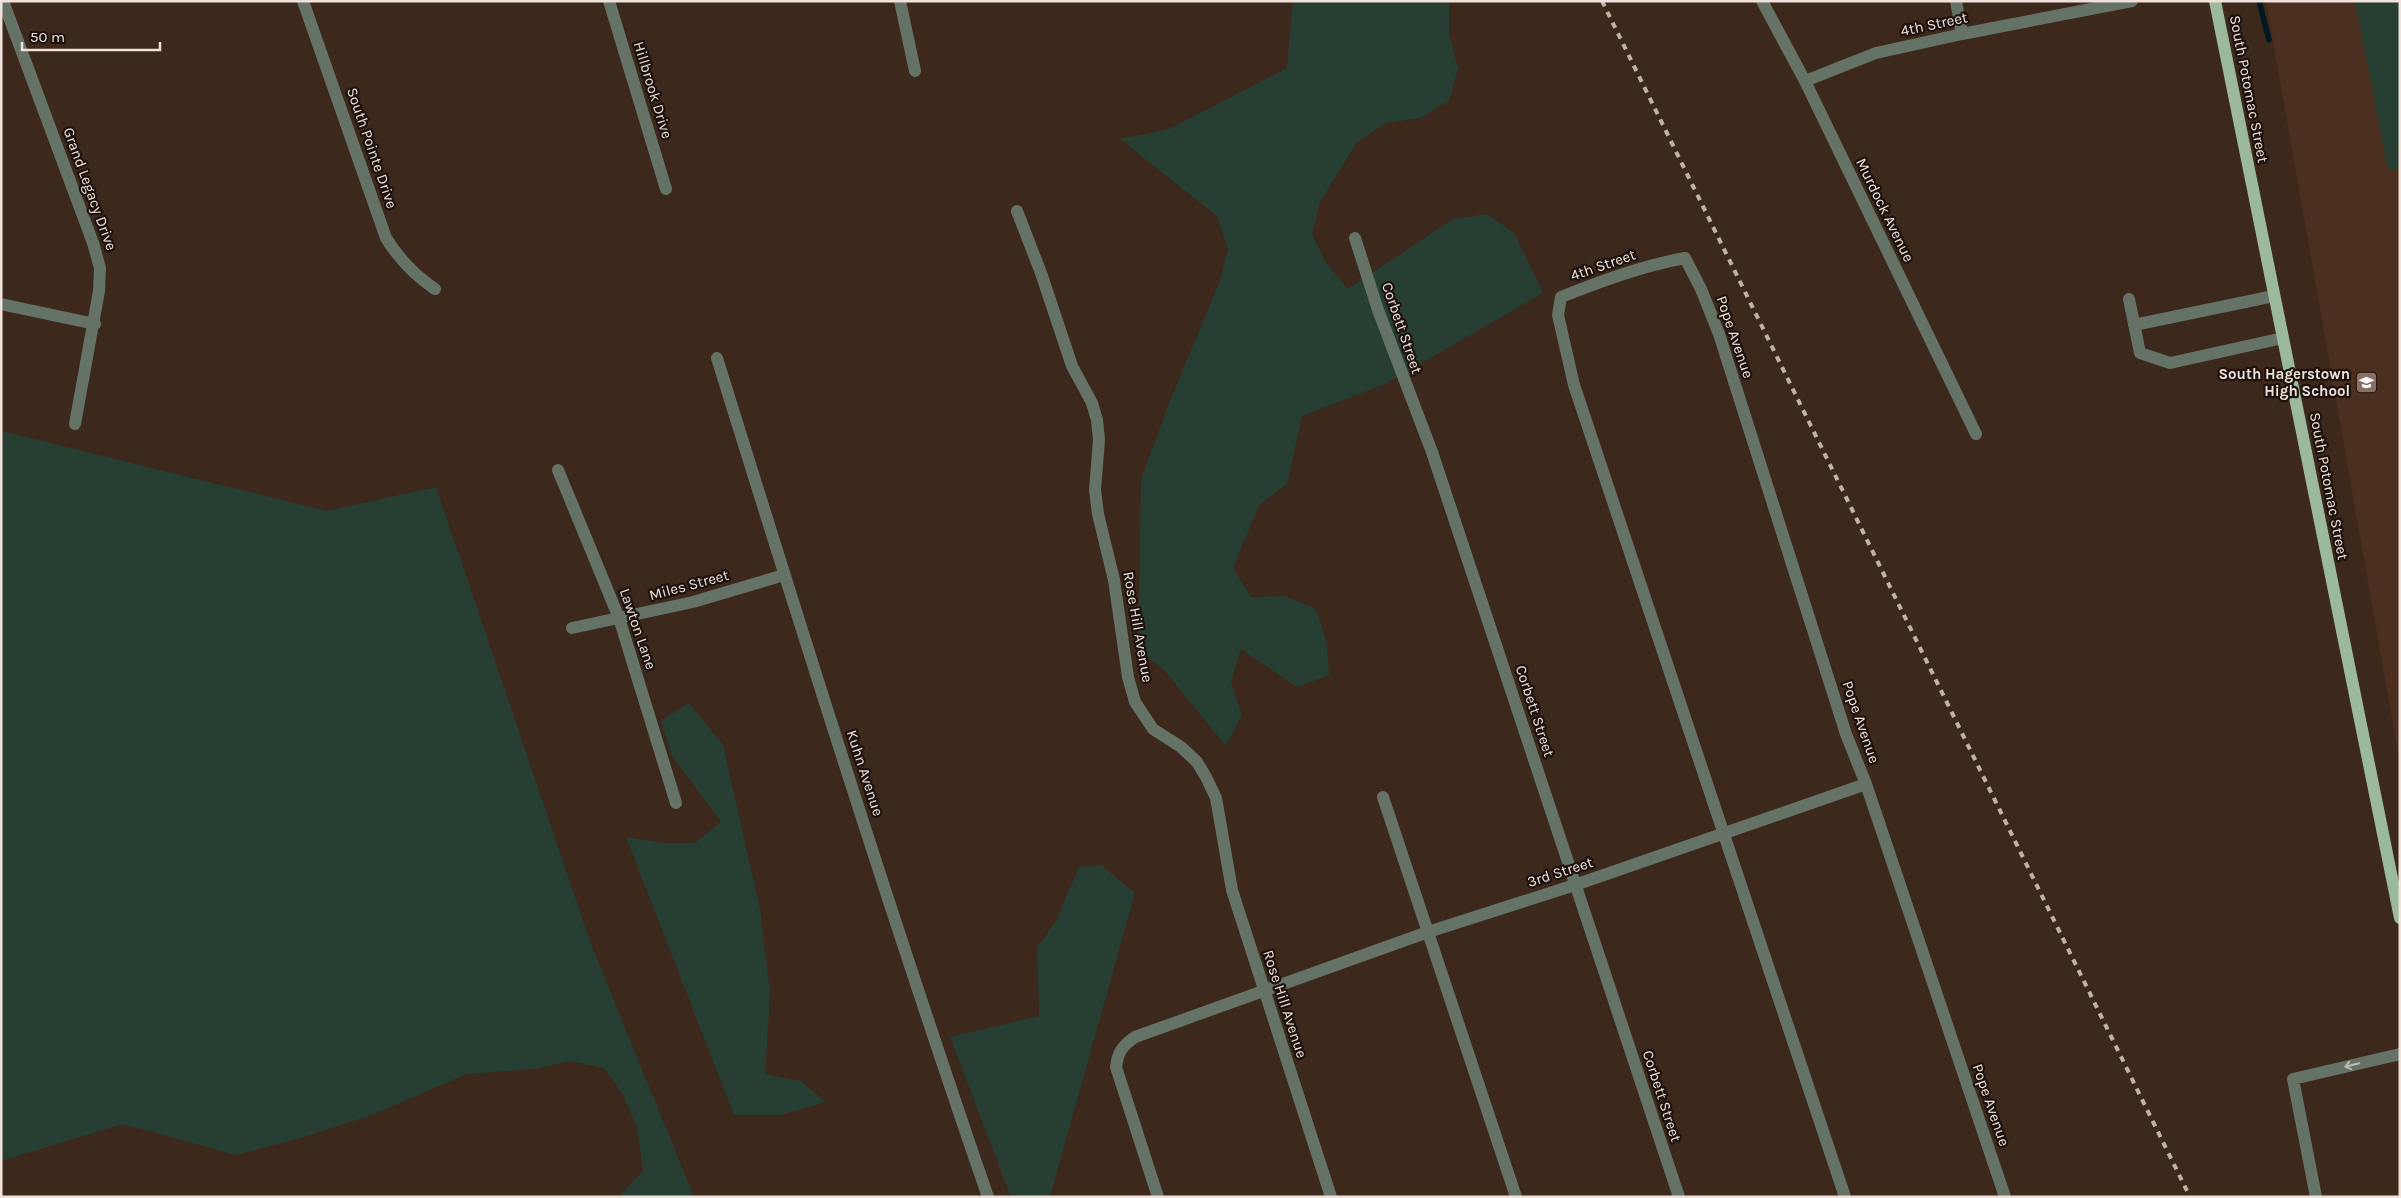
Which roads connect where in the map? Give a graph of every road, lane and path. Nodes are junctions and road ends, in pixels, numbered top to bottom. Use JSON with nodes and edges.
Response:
{"nodes":[{"id":1,"x":3,"y":1,"type":"edge"},
{"id":2,"x":303,"y":1,"type":"edge"},
{"id":3,"x":609,"y":1,"type":"edge"},
{"id":4,"x":900,"y":1,"type":"edge"},
{"id":5,"x":1762,"y":1,"type":"edge"},
{"id":6,"x":1956,"y":1,"type":"edge"},
{"id":7,"x":2132,"y":1,"type":"edge"},
{"id":8,"x":2215,"y":1,"type":"edge"},
{"id":9,"x":1962,"y":34,"type":"junction"},
{"id":10,"x":915,"y":71,"type":"dead end"},
{"id":11,"x":1805,"y":81,"type":"junction"},
{"id":12,"x":666,"y":189,"type":"dead end"},
{"id":13,"x":1017,"y":211,"type":"dead end"},
{"id":14,"x":1355,"y":238,"type":"dead end"},
{"id":15,"x":1685,"y":258,"type":"joint"},
{"id":16,"x":435,"y":290,"type":"dead end"},
{"id":17,"x":2274,"y":296,"type":"junction"},
{"id":18,"x":2129,"y":299,"type":"dead end"},
{"id":19,"x":1,"y":304,"type":"edge"},
{"id":20,"x":95,"y":324,"type":"junction"},
{"id":21,"x":2134,"y":325,"type":"junction"},
{"id":22,"x":2283,"y":338,"type":"junction"},
{"id":23,"x":717,"y":358,"type":"dead end"},
{"id":24,"x":75,"y":424,"type":"dead end"},
{"id":25,"x":1976,"y":434,"type":"dead end"},
{"id":26,"x":558,"y":470,"type":"dead end"},
{"id":27,"x":784,"y":574,"type":"junction"},
{"id":28,"x":619,"y":618,"type":"junction"},
{"id":29,"x":572,"y":628,"type":"dead end"},
{"id":30,"x":1866,"y":784,"type":"junction"},
{"id":31,"x":1383,"y":797,"type":"dead end"},
{"id":32,"x":676,"y":803,"type":"dead end"},
{"id":33,"x":1723,"y":834,"type":"junction"},
{"id":34,"x":1575,"y":884,"type":"junction"},
{"id":35,"x":2400,"y":918,"type":"edge"},
{"id":36,"x":1428,"y":932,"type":"junction"},
{"id":37,"x":1264,"y":991,"type":"junction"},
{"id":38,"x":2400,"y":1054,"type":"edge"},
{"id":39,"x":988,"y":1197,"type":"edge"},
{"id":40,"x":1158,"y":1197,"type":"edge"},
{"id":41,"x":1331,"y":1197,"type":"edge"},
{"id":42,"x":1516,"y":1197,"type":"edge"},
{"id":43,"x":1679,"y":1197,"type":"edge"},
{"id":44,"x":1845,"y":1197,"type":"edge"},
{"id":45,"x":2005,"y":1197,"type":"edge"},
{"id":46,"x":2316,"y":1197,"type":"edge"}],
"edges":[{"from":1,"to":20,"type":"street","name":"Grand Legacy Drive"},
{"from":2,"to":16,"type":"street","name":"South Pointe Drive"},
{"from":3,"to":12,"type":"street","name":"Hillbrook Drive"},
{"from":4,"to":10,"type":"street"},
{"from":5,"to":11,"type":"street","name":"Murdock Avenue"},
{"from":6,"to":9,"type":"street"},
{"from":7,"to":9,"type":"street","name":"4th Street"},
{"from":8,"to":17,"type":"main road","name":"South Potomac Street"},
{"from":9,"to":11,"type":"street","name":"4th Street"},
{"from":11,"to":25,"type":"street","name":"Murdock Avenue"},
{"from":13,"to":37,"type":"street","name":"Rose Hill Avenue"},
{"from":14,"to":34,"type":"street","name":"Corbett Street"},
{"from":15,"to":30,"type":"street","name":"Pope Avenue"},
{"from":15,"to":33,"type":"street","name":"4th Street"},
{"from":17,"to":21,"type":"street"},
{"from":17,"to":22,"type":"main road","name":"South Potomac Street"},
{"from":18,"to":21,"type":"street"},
{"from":19,"to":20,"type":"street"},
{"from":20,"to":24,"type":"street","name":"Grand Legacy Drive"},
{"from":21,"to":22,"type":"street"},
{"from":22,"to":35,"type":"main road","name":"South Potomac Street"},
{"from":23,"to":27,"type":"street","name":"Kuhn Avenue"},
{"from":26,"to":28,"type":"street","name":"Lawton Lane"},
{"from":27,"to":28,"type":"street","name":"Miles Street"},
{"from":27,"to":39,"type":"street","name":"Kuhn Avenue"},
{"from":28,"to":29,"type":"street","name":"Miles Street"},
{"from":28,"to":32,"type":"street","name":"Lawton Lane"},
{"from":30,"to":33,"type":"street","name":"3rd Street"},
{"from":30,"to":45,"type":"street","name":"Pope Avenue"},
{"from":31,"to":36,"type":"street"},
{"from":33,"to":34,"type":"street","name":"3rd Street"},
{"from":33,"to":44,"type":"street"},
{"from":34,"to":36,"type":"street","name":"3rd Street"},
{"from":34,"to":43,"type":"street","name":"Corbett Street"},
{"from":36,"to":37,"type":"street","name":"3rd Street"},
{"from":36,"to":42,"type":"street"},
{"from":37,"to":40,"type":"street","name":"3rd Street"},
{"from":37,"to":41,"type":"street","name":"Rose Hill Avenue"},
{"from":38,"to":46,"type":"street","one_way":true}]}
